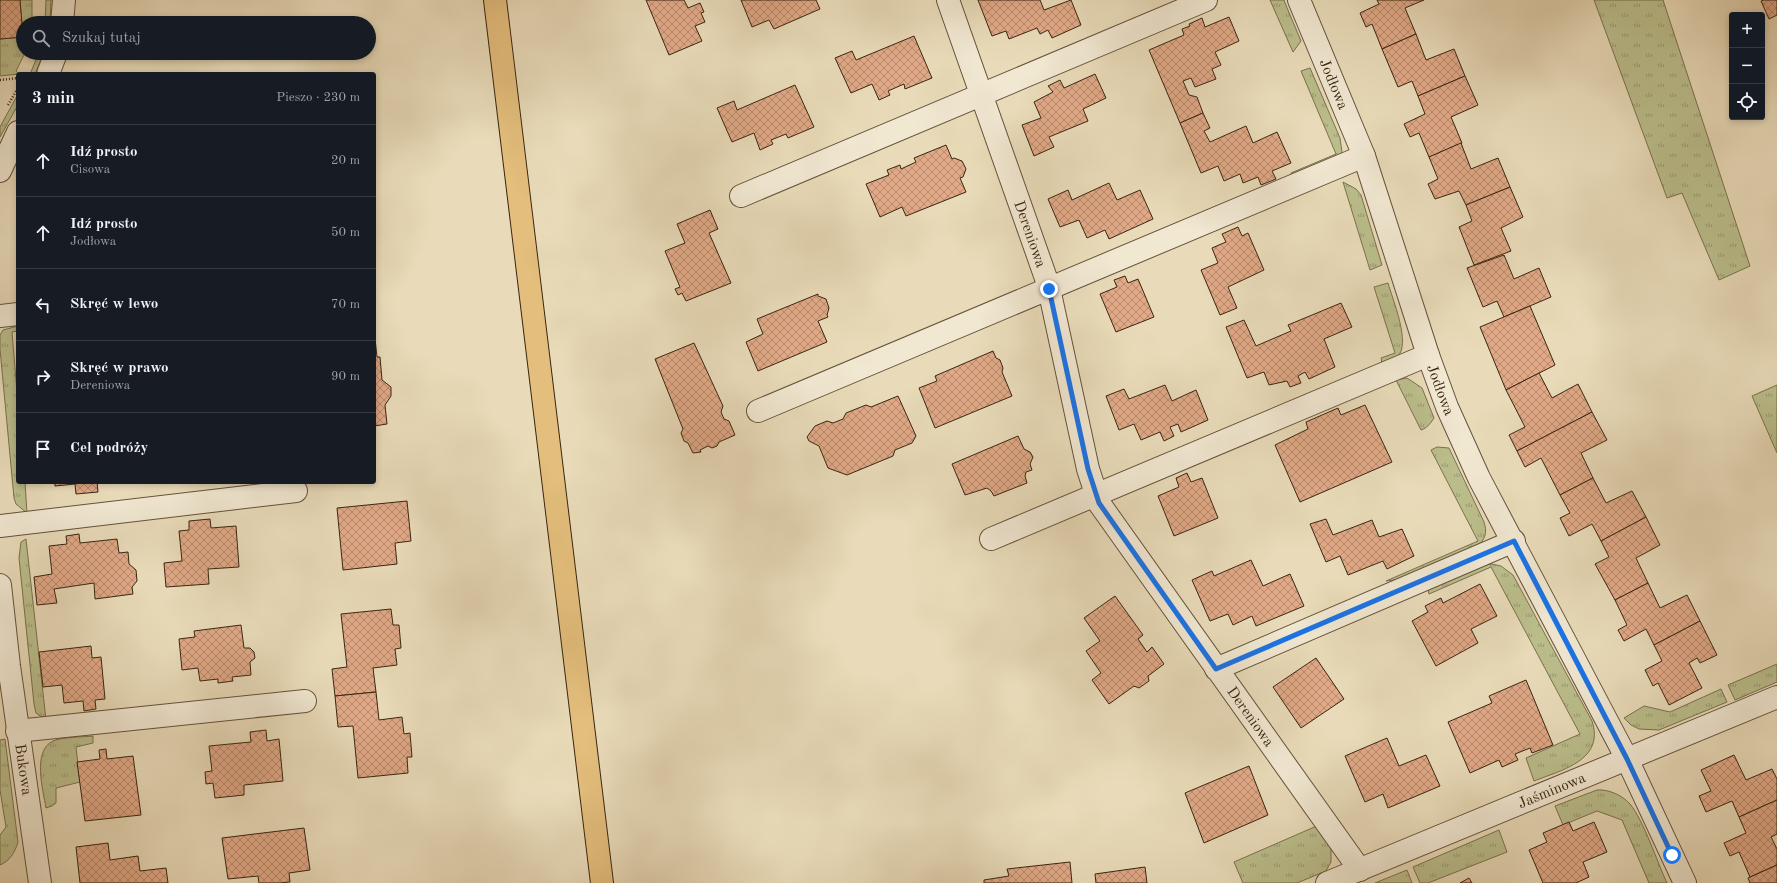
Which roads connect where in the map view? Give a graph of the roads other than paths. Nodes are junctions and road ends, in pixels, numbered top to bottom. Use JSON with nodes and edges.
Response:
{"nodes":[{"id":1,"x":64,"y":0,"type":"edge"},
{"id":2,"x":495,"y":0,"type":"edge"},
{"id":3,"x":948,"y":0,"type":"edge"},
{"id":4,"x":1206,"y":0,"type":"edge"},
{"id":5,"x":1299,"y":0,"type":"edge"},
{"id":6,"x":63,"y":16,"type":"edge"},
{"id":7,"x":53,"y":60,"type":"edge"},
{"id":8,"x":49,"y":72,"type":"edge"},
{"id":9,"x":981,"y":94,"type":"junction"},
{"id":10,"x":16,"y":136,"type":"edge"},
{"id":11,"x":1364,"y":156,"type":"junction"},
{"id":12,"x":0,"y":171,"type":"edge"},
{"id":13,"x":741,"y":196,"type":"dead end"},
{"id":14,"x":1049,"y":289,"type":"junction"},
{"id":15,"x":16,"y":314,"type":"edge"},
{"id":16,"x":0,"y":316,"type":"edge"},
{"id":17,"x":1428,"y":355,"type":"junction"},
{"id":18,"x":758,"y":411,"type":"dead end"},
{"id":19,"x":296,"y":491,"type":"dead end"},
{"id":20,"x":1096,"y":494,"type":"junction"},
{"id":21,"x":0,"y":526,"type":"edge"},
{"id":22,"x":991,"y":539,"type":"dead end"},
{"id":23,"x":1514,"y":541,"type":"junction"},
{"id":24,"x":0,"y":585,"type":"edge"},
{"id":25,"x":4,"y":666,"type":"edge"},
{"id":26,"x":1216,"y":669,"type":"junction"},
{"id":27,"x":1777,"y":697,"type":"edge"},
{"id":28,"x":305,"y":701,"type":"dead end"},
{"id":29,"x":18,"y":731,"type":"junction"},
{"id":30,"x":1627,"y":759,"type":"junction"},
{"id":31,"x":1360,"y":870,"type":"junction"},
{"id":32,"x":40,"y":883,"type":"edge"},
{"id":33,"x":602,"y":883,"type":"edge"},
{"id":34,"x":1326,"y":883,"type":"edge"},
{"id":35,"x":1685,"y":883,"type":"edge"}],
"edges":[{"from":1,"to":6,"type":"street"},
{"from":2,"to":33,"type":"main road"},
{"from":3,"to":9,"type":"street","name":"Dereniowa"},
{"from":4,"to":9,"type":"street"},
{"from":5,"to":11,"type":"street","name":"Jodłowa"},
{"from":7,"to":8,"type":"street"},
{"from":9,"to":13,"type":"street"},
{"from":9,"to":14,"type":"street","name":"Dereniowa"},
{"from":10,"to":12,"type":"street"},
{"from":11,"to":14,"type":"street"},
{"from":11,"to":17,"type":"street","name":"Jodłowa"},
{"from":14,"to":18,"type":"street"},
{"from":14,"to":20,"type":"street","name":"Dereniowa"},
{"from":15,"to":16,"type":"street"},
{"from":17,"to":20,"type":"street"},
{"from":17,"to":23,"type":"street","name":"Jodłowa"},
{"from":19,"to":21,"type":"street"},
{"from":20,"to":22,"type":"street"},
{"from":20,"to":26,"type":"street","name":"Dereniowa"},
{"from":23,"to":26,"type":"street"},
{"from":23,"to":30,"type":"street","name":"Jodłowa"},
{"from":24,"to":25,"type":"street","name":"Bukowa"},
{"from":25,"to":29,"type":"street","name":"Bukowa"},
{"from":26,"to":31,"type":"street","name":"Dereniowa"},
{"from":27,"to":30,"type":"street","name":"Jaśminowa"},
{"from":28,"to":29,"type":"street"},
{"from":29,"to":32,"type":"street","name":"Bukowa"},
{"from":30,"to":31,"type":"street","name":"Jaśminowa"},
{"from":30,"to":35,"type":"street","name":"Jodłowa"},
{"from":31,"to":34,"type":"street","name":"Jaśminowa"}]}
